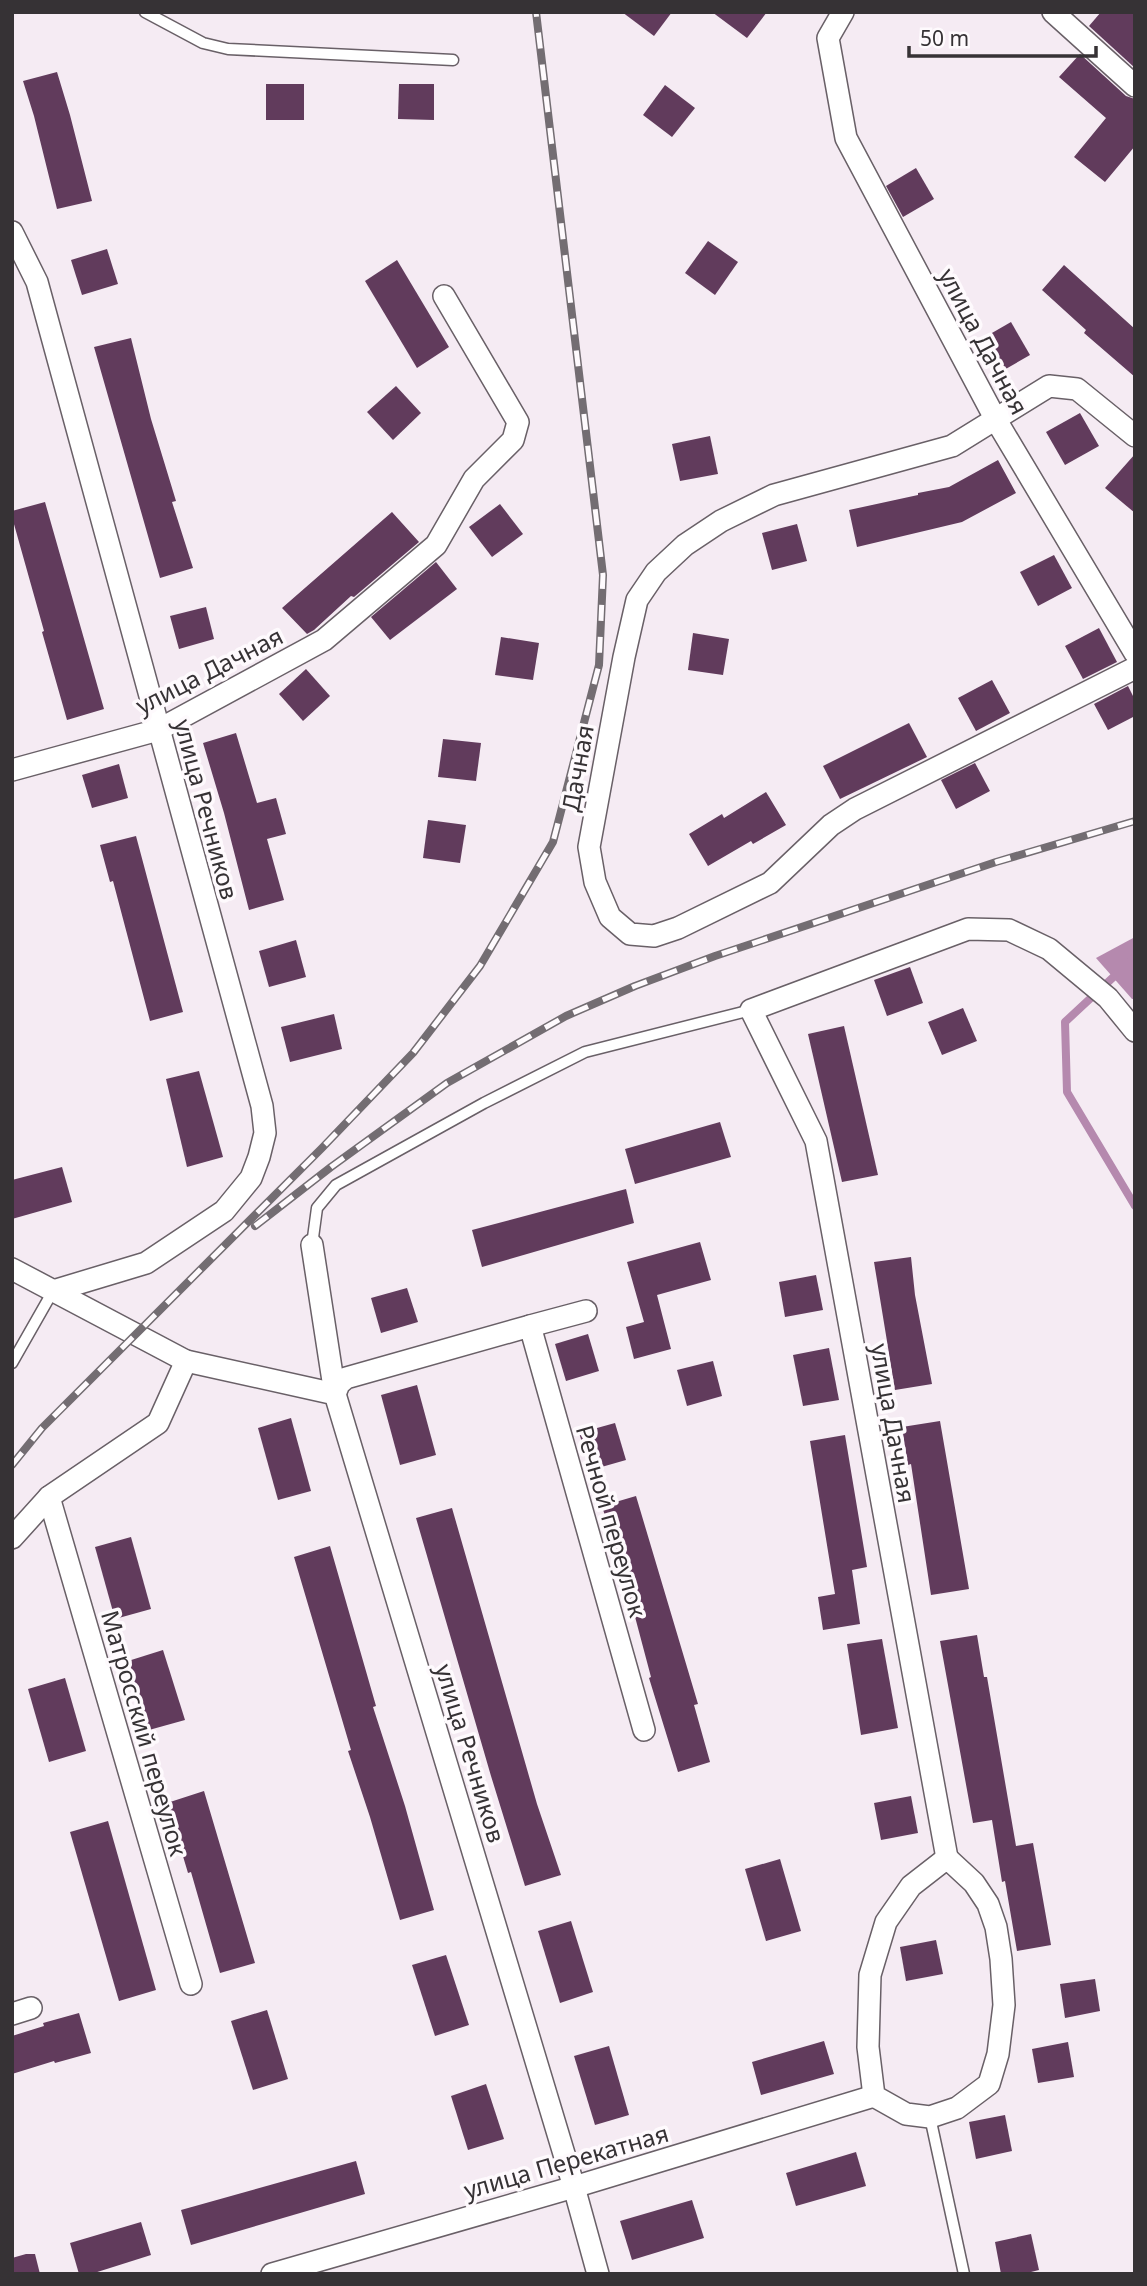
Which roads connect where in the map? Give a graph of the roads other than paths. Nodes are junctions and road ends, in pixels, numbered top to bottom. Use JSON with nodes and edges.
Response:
{"nodes":[{"id":1,"x":145,"y":12,"type":"edge"},
{"id":2,"x":843,"y":12,"type":"edge"},
{"id":3,"x":1053,"y":12,"type":"edge"},
{"id":4,"x":453,"y":60,"type":"dead end"},
{"id":5,"x":1135,"y":86,"type":"edge"},
{"id":6,"x":12,"y":232,"type":"edge"},
{"id":7,"x":444,"y":296,"type":"dead end"},
{"id":8,"x":996,"y":420,"type":"junction"},
{"id":9,"x":1135,"y":436,"type":"edge"},
{"id":10,"x":1135,"y":653,"type":"edge"},
{"id":11,"x":1135,"y":667,"type":"edge"},
{"id":12,"x":158,"y":730,"type":"junction"},
{"id":13,"x":12,"y":770,"type":"edge"},
{"id":14,"x":751,"y":1010,"type":"junction"},
{"id":15,"x":1135,"y":1031,"type":"edge"},
{"id":16,"x":312,"y":1245,"type":"joint"},
{"id":17,"x":12,"y":1269,"type":"edge"},
{"id":18,"x":53,"y":1292,"type":"junction"},
{"id":19,"x":586,"y":1311,"type":"dead end"},
{"id":20,"x":530,"y":1326,"type":"junction"},
{"id":21,"x":186,"y":1361,"type":"junction"},
{"id":22,"x":12,"y":1363,"type":"edge"},
{"id":23,"x":335,"y":1394,"type":"junction"},
{"id":24,"x":49,"y":1497,"type":"junction"},
{"id":25,"x":12,"y":1538,"type":"edge"},
{"id":26,"x":644,"y":1730,"type":"dead end"},
{"id":27,"x":947,"y":1858,"type":"junction"},
{"id":28,"x":191,"y":1984,"type":"dead end"},
{"id":29,"x":874,"y":2096,"type":"junction"},
{"id":30,"x":930,"y":2117,"type":"junction"},
{"id":31,"x":574,"y":2187,"type":"junction"},
{"id":32,"x":272,"y":2274,"type":"edge"},
{"id":33,"x":598,"y":2274,"type":"edge"},
{"id":34,"x":964,"y":2274,"type":"edge"}],
"edges":[{"from":1,"to":4,"type":"lane"},
{"from":2,"to":8,"type":"street","name":"улица Дачная"},
{"from":3,"to":5,"type":"street"},
{"from":6,"to":12,"type":"street","name":"улица Речников"},
{"from":7,"to":12,"type":"street","name":"улица Дачная"},
{"from":8,"to":9,"type":"street","name":"Дачная"},
{"from":8,"to":10,"type":"street","name":"улица Дачная"},
{"from":8,"to":11,"type":"street","name":"Дачная"},
{"from":12,"to":13,"type":"street","name":"улица Дачная"},
{"from":12,"to":18,"type":"street","name":"улица Речников"},
{"from":14,"to":15,"type":"street"},
{"from":14,"to":16,"type":"lane"},
{"from":14,"to":27,"type":"street","name":"улица Дачная"},
{"from":16,"to":23,"type":"street","name":"улица Речников"},
{"from":17,"to":18,"type":"street"},
{"from":18,"to":21,"type":"street"},
{"from":18,"to":22,"type":"lane"},
{"from":19,"to":20,"type":"street"},
{"from":20,"to":23,"type":"street"},
{"from":20,"to":26,"type":"street","name":"Речной переулок"},
{"from":21,"to":23,"type":"street"},
{"from":21,"to":24,"type":"street"},
{"from":23,"to":31,"type":"street","name":"улица Речников"},
{"from":24,"to":25,"type":"street"},
{"from":24,"to":28,"type":"street","name":"Матросский переулок"},
{"from":27,"to":29,"type":"street"},
{"from":27,"to":30,"type":"street"},
{"from":29,"to":30,"type":"street"},
{"from":29,"to":31,"type":"street","name":"улица Перекатная"},
{"from":30,"to":34,"type":"lane"},
{"from":31,"to":32,"type":"street","name":"улица Перекатная"},
{"from":31,"to":33,"type":"street","name":"улица Речников"}]}
